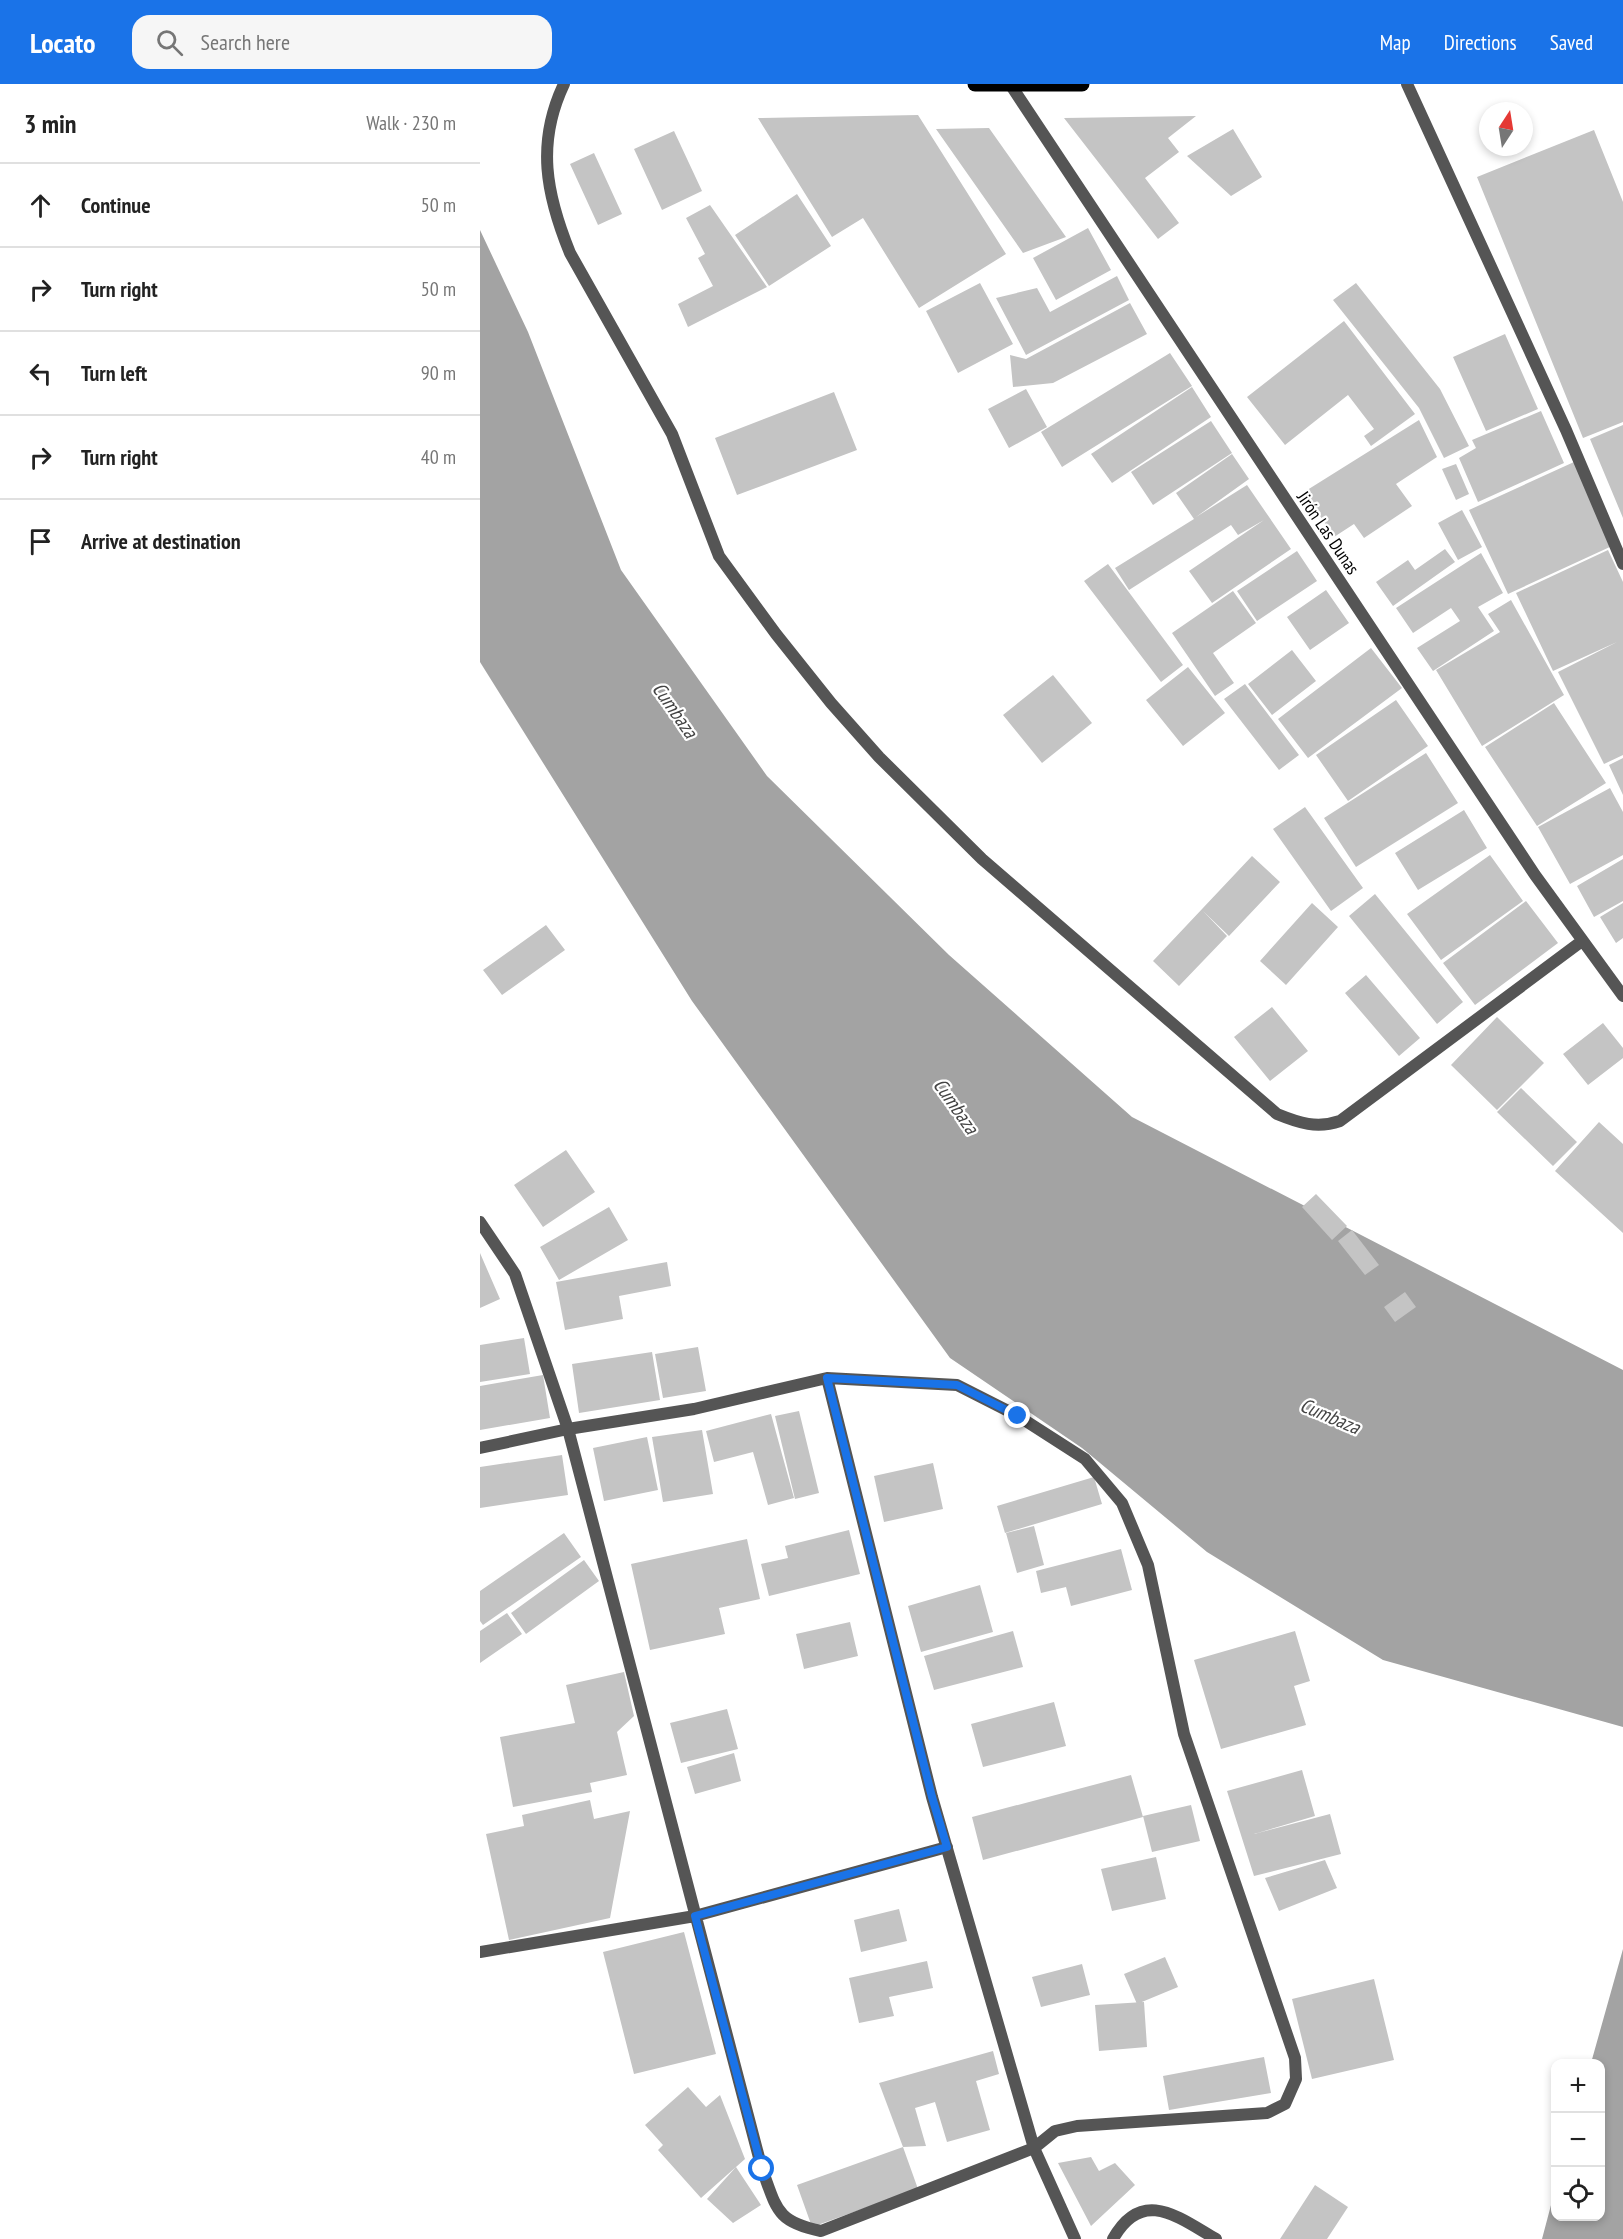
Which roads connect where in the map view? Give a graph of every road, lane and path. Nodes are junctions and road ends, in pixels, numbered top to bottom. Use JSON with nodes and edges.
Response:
{"nodes":[{"id":1,"x":564,"y":84,"type":"edge"},
{"id":2,"x":975,"y":84,"type":"edge"},
{"id":3,"x":1082,"y":84,"type":"edge"},
{"id":4,"x":1407,"y":84,"type":"edge"},
{"id":5,"x":1010,"y":85,"type":"edge"},
{"id":6,"x":1623,"y":564,"type":"edge"},
{"id":7,"x":1582,"y":941,"type":"junction"},
{"id":8,"x":1623,"y":996,"type":"edge"},
{"id":9,"x":480,"y":1222,"type":"edge"},
{"id":10,"x":827,"y":1378,"type":"junction"},
{"id":11,"x":568,"y":1429,"type":"junction"},
{"id":12,"x":480,"y":1448,"type":"edge"},
{"id":13,"x":947,"y":1847,"type":"junction"},
{"id":14,"x":695,"y":1916,"type":"junction"},
{"id":15,"x":480,"y":1952,"type":"edge"},
{"id":16,"x":1034,"y":2148,"type":"junction"},
{"id":17,"x":1075,"y":2239,"type":"edge"},
{"id":18,"x":1113,"y":2239,"type":"edge"},
{"id":19,"x":1216,"y":2239,"type":"edge"}],
"edges":[{"from":1,"to":7,"type":"street"},
{"from":2,"to":5,"type":"main road"},
{"from":3,"to":5,"type":"main road"},
{"from":4,"to":6,"type":"street"},
{"from":5,"to":7,"type":"street","name":"Jirón Las Dunas"},
{"from":7,"to":8,"type":"street","name":"Jirón Las Dunas"},
{"from":9,"to":11,"type":"street"},
{"from":10,"to":11,"type":"street"},
{"from":10,"to":13,"type":"street"},
{"from":10,"to":16,"type":"street"},
{"from":11,"to":12,"type":"street"},
{"from":11,"to":14,"type":"street"},
{"from":13,"to":14,"type":"street"},
{"from":13,"to":16,"type":"street"},
{"from":14,"to":15,"type":"street"},
{"from":14,"to":16,"type":"street"},
{"from":16,"to":17,"type":"street"},
{"from":18,"to":19,"type":"street"}]}
